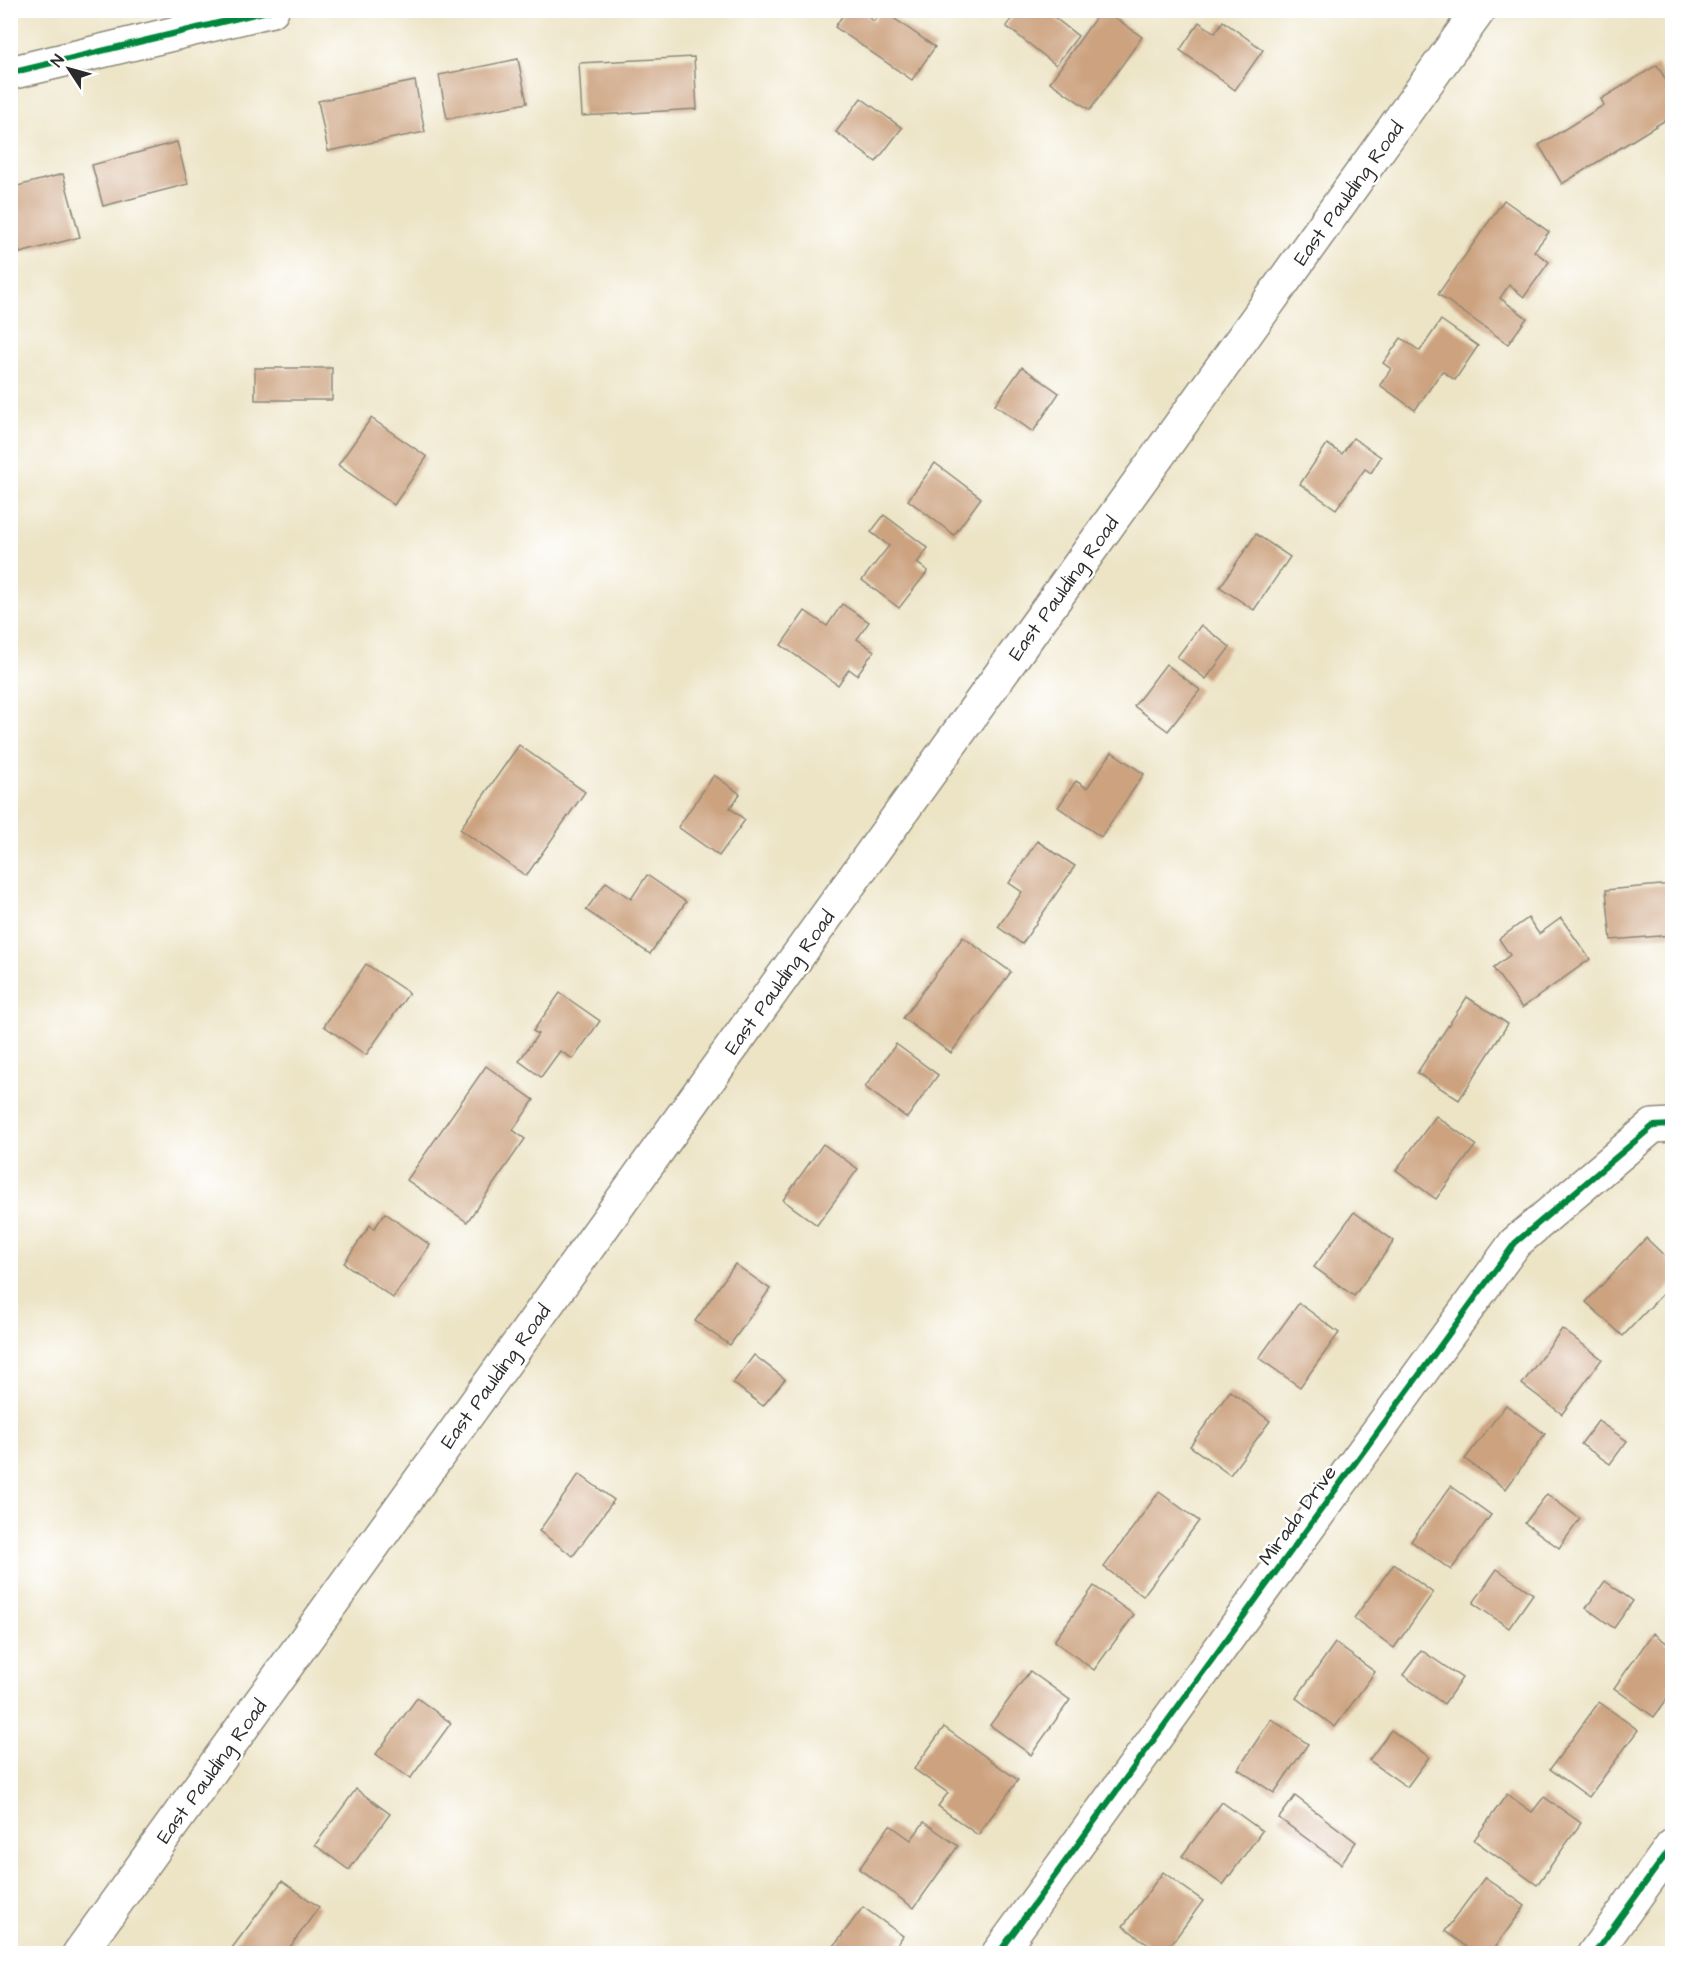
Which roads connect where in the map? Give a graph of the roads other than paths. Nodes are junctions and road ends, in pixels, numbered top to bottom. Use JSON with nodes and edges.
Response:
{"nodes":[{"id":1,"x":272,"y":10,"type":"edge"},
{"id":2,"x":1479,"y":10,"type":"edge"},
{"id":3,"x":10,"y":73,"type":"edge"},
{"id":4,"x":1663,"y":1125,"type":"edge"},
{"id":5,"x":1672,"y":1846,"type":"edge"},
{"id":6,"x":79,"y":1953,"type":"edge"},
{"id":7,"x":998,"y":1953,"type":"edge"},
{"id":8,"x":1594,"y":1953,"type":"edge"}],
"edges":[{"from":1,"to":3,"type":"main road"},
{"from":2,"to":6,"type":"main road","name":"East Paulding Road"},
{"from":4,"to":7,"type":"main road","name":"Mirada Drive"},
{"from":5,"to":8,"type":"main road"}]}
